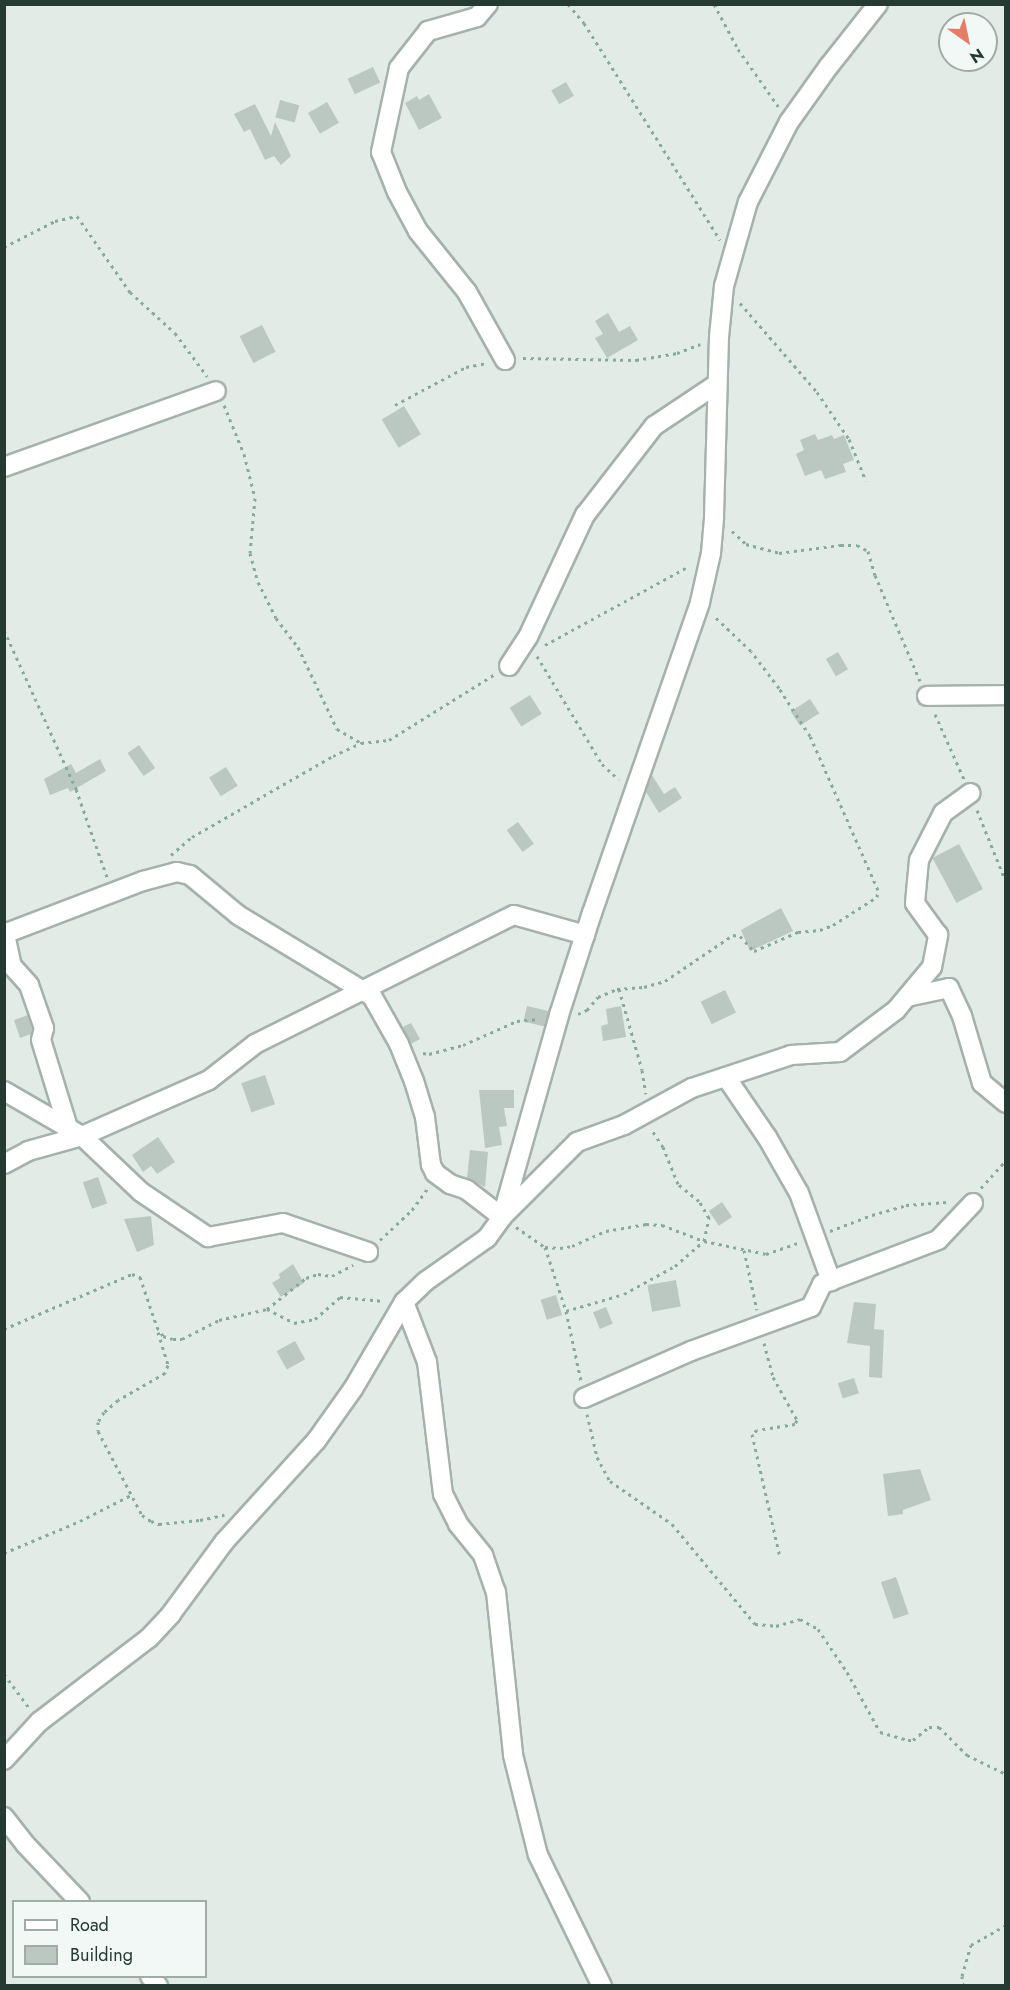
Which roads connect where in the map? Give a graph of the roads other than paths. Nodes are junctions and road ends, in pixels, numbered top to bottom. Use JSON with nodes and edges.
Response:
{"nodes":[{"id":1,"x":488,"y":4,"type":"edge"},
{"id":2,"x":871,"y":7,"type":"edge"},
{"id":3,"x":505,"y":360,"type":"road end"},
{"id":4,"x":717,"y":384,"type":"junction"},
{"id":5,"x":216,"y":391,"type":"road end"},
{"id":6,"x":4,"y":467,"type":"edge"},
{"id":7,"x":509,"y":666,"type":"road end"},
{"id":8,"x":1005,"y":695,"type":"edge"},
{"id":9,"x":927,"y":696,"type":"road end"},
{"id":10,"x":971,"y":793,"type":"road end"},
{"id":11,"x":5,"y":934,"type":"edge"},
{"id":12,"x":585,"y":935,"type":"junction"},
{"id":13,"x":364,"y":991,"type":"junction"},
{"id":14,"x":907,"y":997,"type":"junction"},
{"id":15,"x":726,"y":1077,"type":"junction"},
{"id":16,"x":4,"y":1091,"type":"edge"},
{"id":17,"x":1005,"y":1103,"type":"edge"},
{"id":18,"x":75,"y":1132,"type":"junction"},
{"id":19,"x":4,"y":1164,"type":"edge"},
{"id":20,"x":976,"y":1196,"type":"road end"},
{"id":21,"x":502,"y":1217,"type":"junction"},
{"id":22,"x":368,"y":1252,"type":"dead end"},
{"id":23,"x":831,"y":1281,"type":"junction"},
{"id":24,"x":404,"y":1302,"type":"junction"},
{"id":25,"x":584,"y":1398,"type":"road end"},
{"id":26,"x":4,"y":1760,"type":"edge"},
{"id":27,"x":4,"y":1817,"type":"edge"},
{"id":28,"x":78,"y":1900,"type":"edge"},
{"id":29,"x":602,"y":1986,"type":"edge"}],
"edges":[{"from":1,"to":3,"type":"street"},
{"from":2,"to":4,"type":"street"},
{"from":4,"to":7,"type":"street"},
{"from":4,"to":12,"type":"street"},
{"from":5,"to":6,"type":"street"},
{"from":8,"to":9,"type":"street"},
{"from":10,"to":14,"type":"street"},
{"from":11,"to":13,"type":"street"},
{"from":11,"to":18,"type":"street"},
{"from":12,"to":13,"type":"street"},
{"from":12,"to":21,"type":"street"},
{"from":13,"to":18,"type":"street"},
{"from":13,"to":21,"type":"street"},
{"from":14,"to":15,"type":"street"},
{"from":14,"to":17,"type":"street"},
{"from":15,"to":21,"type":"street"},
{"from":15,"to":23,"type":"street"},
{"from":16,"to":18,"type":"street"},
{"from":18,"to":19,"type":"street"},
{"from":18,"to":22,"type":"street"},
{"from":20,"to":23,"type":"street"},
{"from":21,"to":24,"type":"street"},
{"from":23,"to":25,"type":"street"},
{"from":24,"to":26,"type":"street"},
{"from":24,"to":29,"type":"street"},
{"from":27,"to":28,"type":"street"}]}
